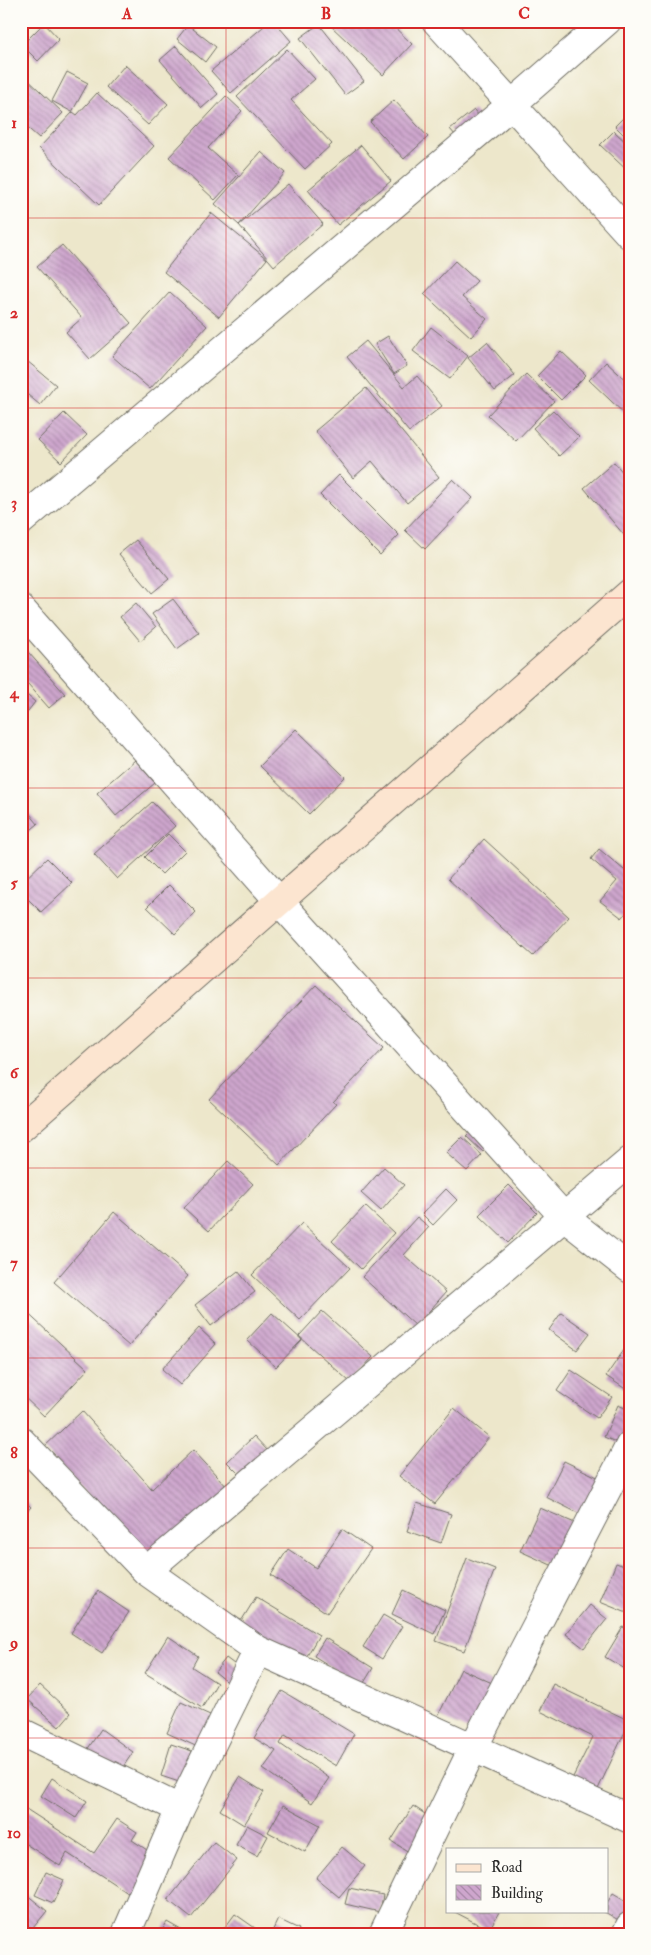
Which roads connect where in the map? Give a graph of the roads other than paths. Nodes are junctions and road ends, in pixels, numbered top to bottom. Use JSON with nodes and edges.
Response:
{"nodes":[{"id":1,"x":436,"y":21,"type":"edge"},
{"id":2,"x":607,"y":21,"type":"edge"},
{"id":3,"x":512,"y":105,"type":"junction"},
{"id":4,"x":630,"y":235,"type":"edge"},
{"id":5,"x":21,"y":521,"type":"edge"},
{"id":6,"x":630,"y":593,"type":"edge"},
{"id":7,"x":21,"y":609,"type":"edge"},
{"id":8,"x":279,"y":901,"type":"junction"},
{"id":9,"x":21,"y":1128,"type":"edge"},
{"id":10,"x":630,"y":1161,"type":"edge"},
{"id":11,"x":564,"y":1217,"type":"junction"},
{"id":12,"x":630,"y":1269,"type":"edge"},
{"id":13,"x":21,"y":1441,"type":"edge"},
{"id":14,"x":630,"y":1444,"type":"edge"},
{"id":15,"x":146,"y":1571,"type":"junction"},
{"id":16,"x":258,"y":1650,"type":"junction"},
{"id":17,"x":21,"y":1732,"type":"edge"},
{"id":18,"x":473,"y":1748,"type":"junction"},
{"id":19,"x":180,"y":1809,"type":"junction"},
{"id":20,"x":630,"y":1820,"type":"edge"},
{"id":21,"x":630,"y":1926,"type":"edge"},
{"id":22,"x":126,"y":1934,"type":"edge"},
{"id":23,"x":383,"y":1934,"type":"edge"},
{"id":24,"x":626,"y":1934,"type":"edge"}],
"edges":[{"from":1,"to":3,"type":"street"},
{"from":2,"to":3,"type":"street"},
{"from":3,"to":4,"type":"street"},
{"from":3,"to":5,"type":"street"},
{"from":6,"to":8,"type":"street"},
{"from":7,"to":8,"type":"street"},
{"from":8,"to":9,"type":"street"},
{"from":8,"to":11,"type":"street"},
{"from":10,"to":11,"type":"street"},
{"from":11,"to":12,"type":"street"},
{"from":11,"to":15,"type":"street"},
{"from":13,"to":15,"type":"street"},
{"from":14,"to":18,"type":"street"},
{"from":15,"to":16,"type":"street"},
{"from":16,"to":18,"type":"street"},
{"from":16,"to":19,"type":"street"},
{"from":17,"to":19,"type":"street"},
{"from":18,"to":20,"type":"street"},
{"from":18,"to":23,"type":"street"},
{"from":19,"to":22,"type":"street"},
{"from":21,"to":24,"type":"street"}]}
